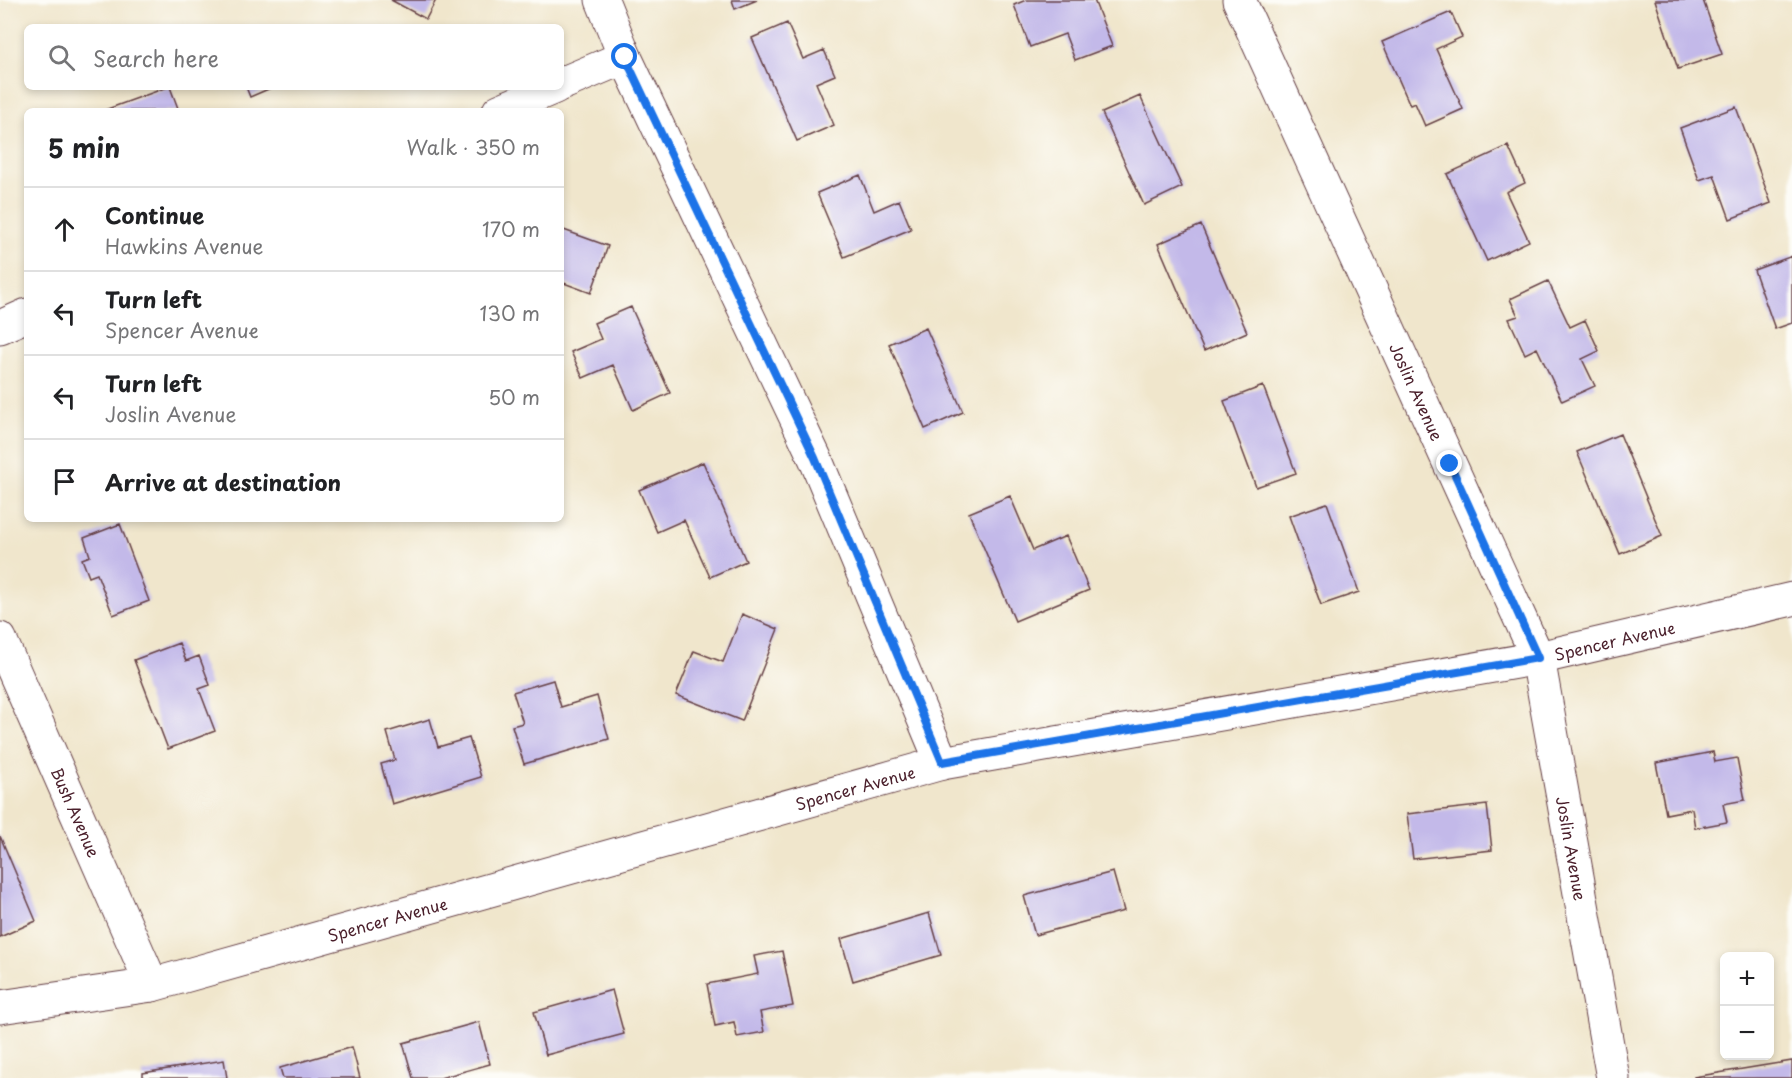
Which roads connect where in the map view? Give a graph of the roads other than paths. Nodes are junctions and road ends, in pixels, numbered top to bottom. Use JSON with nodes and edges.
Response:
{"nodes":[{"id":1,"x":602,"y":0,"type":"edge"},
{"id":2,"x":1239,"y":0,"type":"edge"},
{"id":3,"x":625,"y":57,"type":"junction"},
{"id":4,"x":564,"y":83,"type":"edge"},
{"id":5,"x":548,"y":90,"type":"edge"},
{"id":6,"x":507,"y":108,"type":"edge"},
{"id":7,"x":24,"y":316,"type":"edge"},
{"id":8,"x":0,"y":327,"type":"edge"},
{"id":9,"x":1792,"y":599,"type":"edge"},
{"id":10,"x":0,"y":639,"type":"edge"},
{"id":11,"x":1538,"y":658,"type":"junction"},
{"id":12,"x":942,"y":762,"type":"junction"},
{"id":13,"x":152,"y":985,"type":"junction"},
{"id":14,"x":0,"y":1007,"type":"edge"},
{"id":15,"x":1613,"y":1078,"type":"edge"}],
"edges":[{"from":1,"to":3,"type":"street"},
{"from":2,"to":11,"type":"street","name":"Joslin Avenue"},
{"from":3,"to":4,"type":"street"},
{"from":3,"to":12,"type":"street"},
{"from":5,"to":6,"type":"street"},
{"from":7,"to":8,"type":"street"},
{"from":9,"to":11,"type":"street","name":"Spencer Avenue"},
{"from":10,"to":13,"type":"street","name":"Bush Avenue"},
{"from":11,"to":12,"type":"street","name":"Spencer Avenue"},
{"from":11,"to":15,"type":"street","name":"Joslin Avenue"},
{"from":12,"to":13,"type":"street","name":"Spencer Avenue"},
{"from":13,"to":14,"type":"street","name":"Spencer Avenue"}]}
